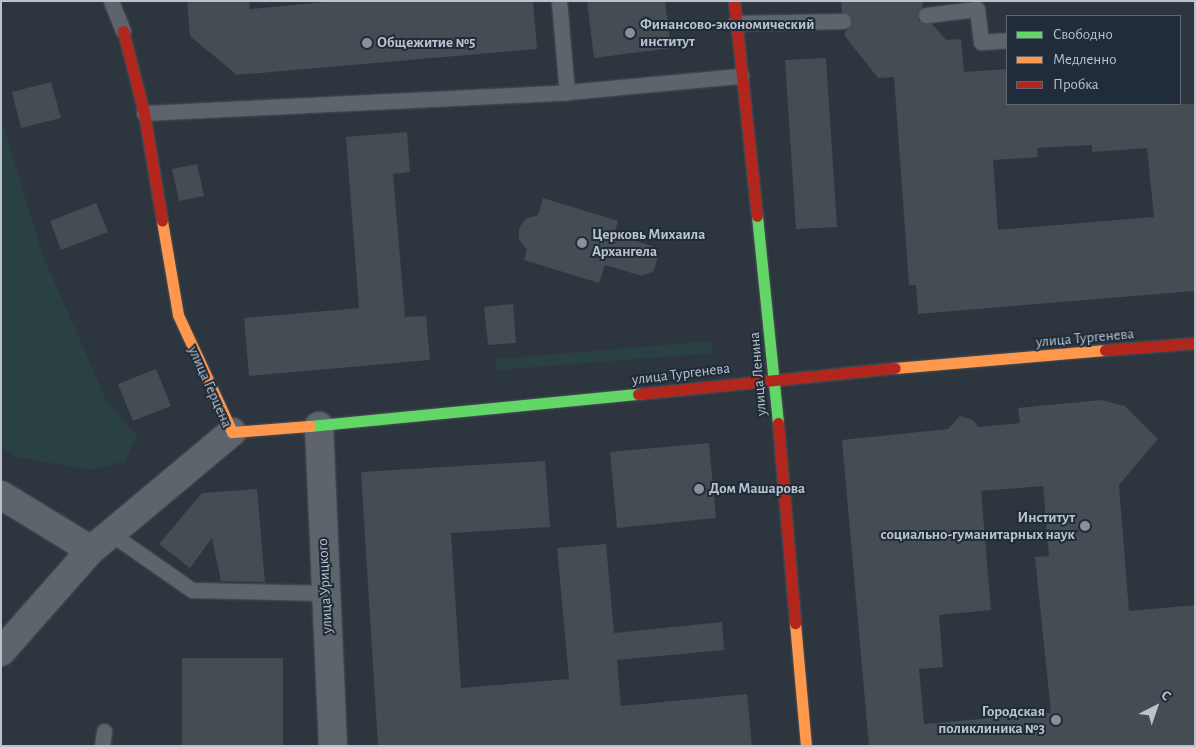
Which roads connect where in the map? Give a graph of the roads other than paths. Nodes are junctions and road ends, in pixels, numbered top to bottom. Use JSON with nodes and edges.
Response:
{"nodes":[{"id":1,"x":110,"y":1,"type":"edge"},
{"id":2,"x":559,"y":1,"type":"edge"},
{"id":3,"x":734,"y":1,"type":"edge"},
{"id":4,"x":926,"y":15,"type":"dead end"},
{"id":5,"x":843,"y":20,"type":"dead end"},
{"id":6,"x":735,"y":23,"type":"junction"},
{"id":7,"x":122,"y":31,"type":"joint"},
{"id":8,"x":1006,"y":40,"type":"edge"},
{"id":9,"x":741,"y":76,"type":"junction"},
{"id":10,"x":567,"y":92,"type":"junction"},
{"id":11,"x":144,"y":113,"type":"junction"},
{"id":12,"x":1195,"y":343,"type":"edge"},
{"id":13,"x":773,"y":378,"type":"junction"},
{"id":14,"x":319,"y":426,"type":"junction"},
{"id":15,"x":232,"y":432,"type":"junction"},
{"id":16,"x":1,"y":496,"type":"edge"},
{"id":17,"x":101,"y":542,"type":"junction"},
{"id":18,"x":326,"y":593,"type":"junction"},
{"id":19,"x":1,"y":652,"type":"edge"},
{"id":20,"x":332,"y":746,"type":"edge"},
{"id":21,"x":806,"y":746,"type":"edge"}],
"edges":[{"from":1,"to":7,"type":"lane"},
{"from":2,"to":10,"type":"lane"},
{"from":3,"to":6,"type":"street","name":"улица Ленина"},
{"from":4,"to":8,"type":"lane"},
{"from":5,"to":6,"type":"lane"},
{"from":6,"to":9,"type":"street","name":"улица Ленина"},
{"from":7,"to":11,"type":"street","name":"улица Герцена"},
{"from":9,"to":10,"type":"lane"},
{"from":9,"to":13,"type":"street","name":"улица Ленина"},
{"from":10,"to":11,"type":"lane"},
{"from":11,"to":15,"type":"street","name":"улица Герцена"},
{"from":12,"to":13,"type":"street","name":"улица Тургенева"},
{"from":13,"to":14,"type":"street","name":"улица Тургенева"},
{"from":13,"to":21,"type":"street","name":"улица Ленина"},
{"from":14,"to":15,"type":"street","name":"улица Тургенева"},
{"from":14,"to":18,"type":"street","name":"улица Урицкого"},
{"from":15,"to":17,"type":"street","name":"улица Герцена"},
{"from":16,"to":17,"type":"street"},
{"from":17,"to":18,"type":"lane"},
{"from":17,"to":19,"type":"street","name":"улица Герцена"},
{"from":18,"to":20,"type":"street","name":"улица Урицкого"}]}
